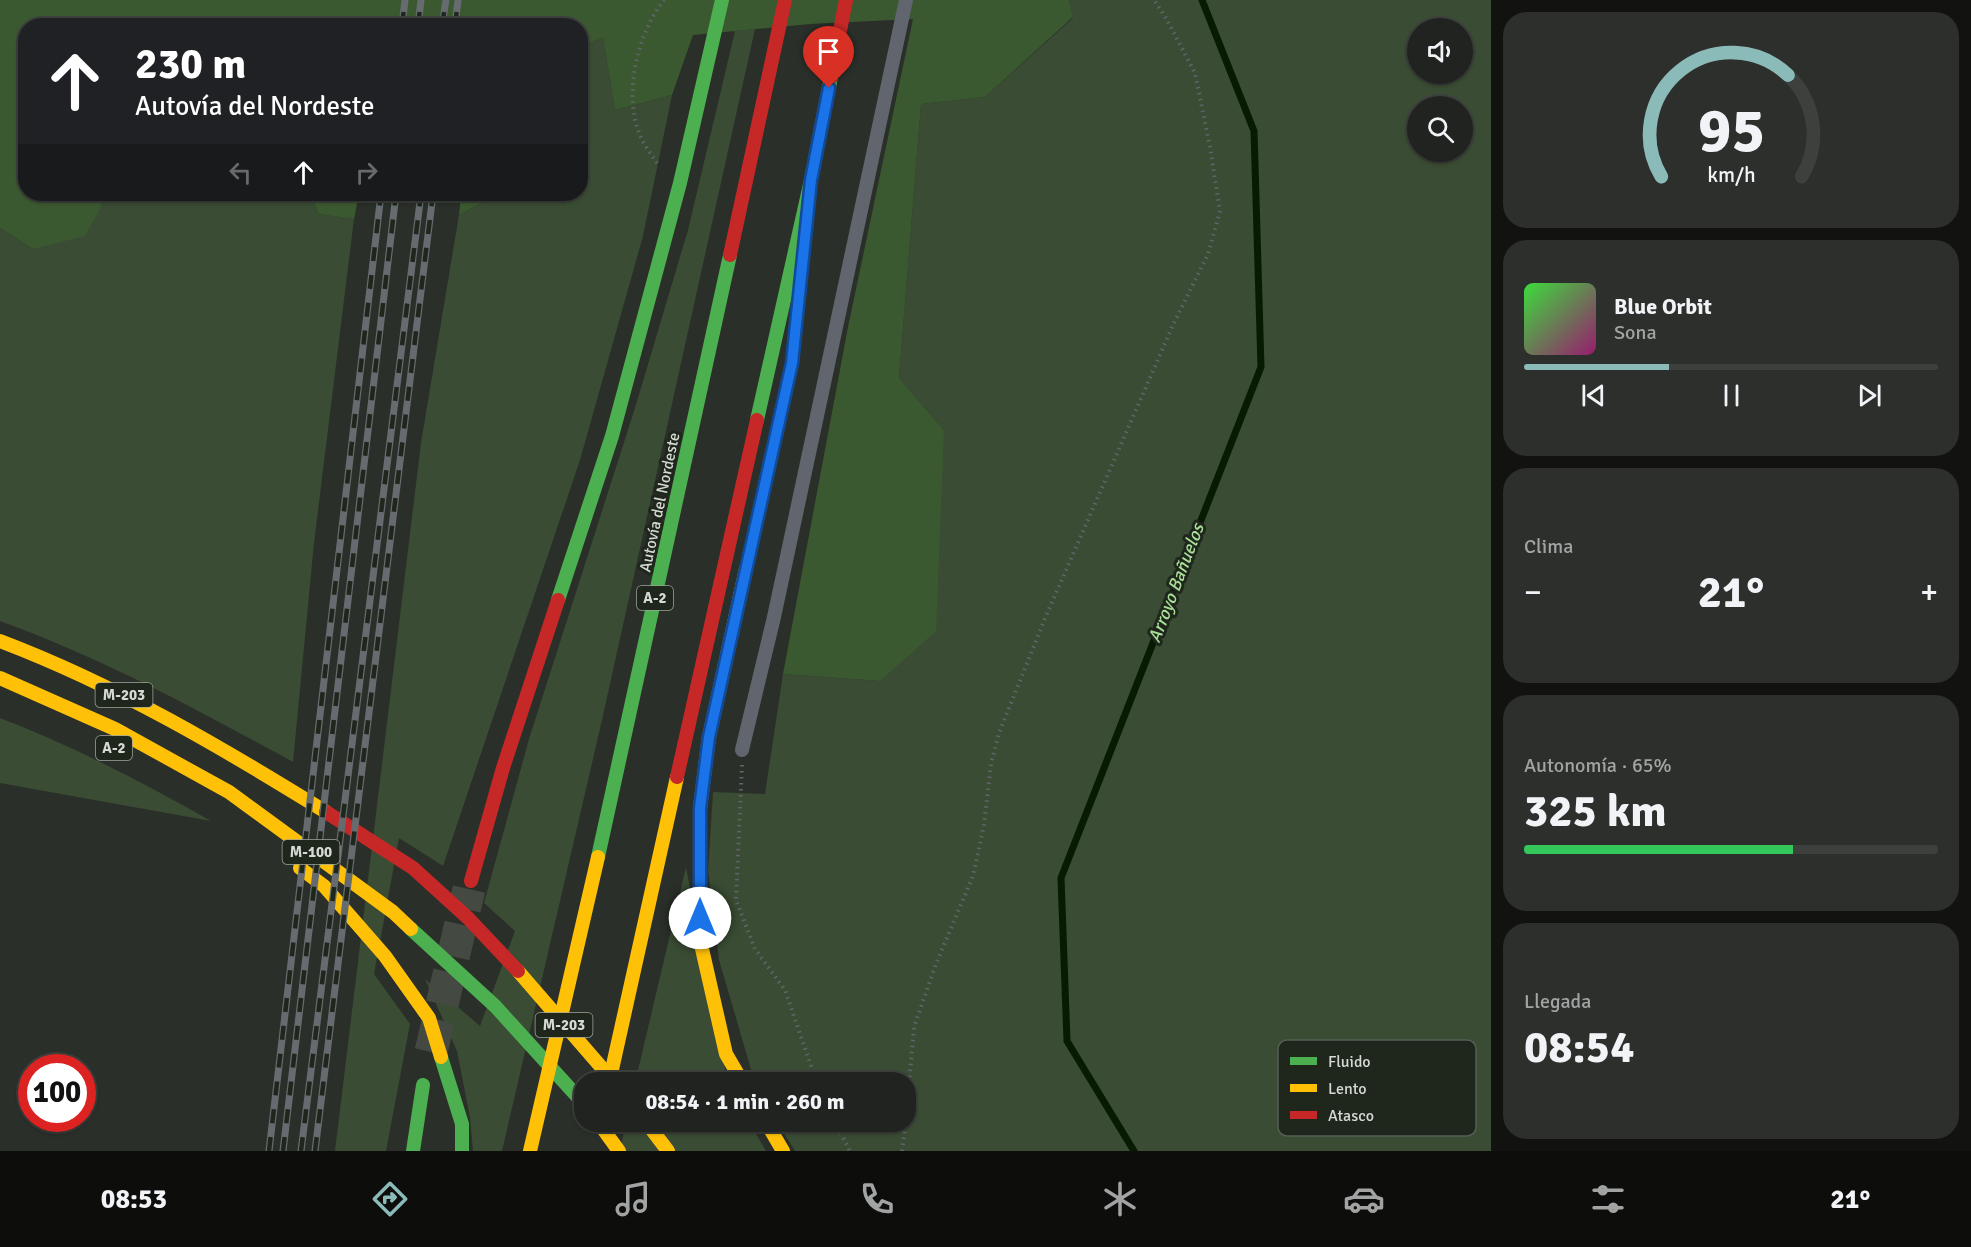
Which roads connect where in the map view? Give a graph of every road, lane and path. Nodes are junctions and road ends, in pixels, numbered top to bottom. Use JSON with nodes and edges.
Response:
{"nodes":[{"id":1,"x":664,"y":0,"type":"edge"},
{"id":2,"x":722,"y":0,"type":"edge"},
{"id":3,"x":785,"y":0,"type":"edge"},
{"id":4,"x":846,"y":0,"type":"edge"},
{"id":5,"x":906,"y":0,"type":"edge"},
{"id":6,"x":1154,"y":0,"type":"edge"},
{"id":7,"x":811,"y":180,"type":"junction"},
{"id":8,"x":680,"y":183,"type":"junction"},
{"id":9,"x":799,"y":294,"type":"dead end"},
{"id":10,"x":750,"y":550,"type":"dead end"},
{"id":11,"x":0,"y":641,"type":"edge"},
{"id":12,"x":0,"y":678,"type":"edge"},
{"id":13,"x":742,"y":750,"type":"joint"},
{"id":14,"x":229,"y":792,"type":"joint"},
{"id":15,"x":288,"y":858,"type":"dead end"},
{"id":16,"x":471,"y":881,"type":"tunnel mouth"},
{"id":17,"x":606,"y":1072,"type":"edge"},
{"id":18,"x":611,"y":1072,"type":"edge"},
{"id":19,"x":737,"y":1072,"type":"edge"},
{"id":20,"x":813,"y":1072,"type":"edge"},
{"id":21,"x":910,"y":1072,"type":"edge"},
{"id":22,"x":423,"y":1085,"type":"dead end"},
{"id":23,"x":574,"y":1093,"type":"edge"},
{"id":24,"x":597,"y":1132,"type":"edge"},
{"id":25,"x":606,"y":1132,"type":"edge"},
{"id":26,"x":654,"y":1132,"type":"edge"},
{"id":27,"x":772,"y":1132,"type":"edge"},
{"id":28,"x":840,"y":1132,"type":"edge"},
{"id":29,"x":905,"y":1132,"type":"edge"},
{"id":30,"x":596,"y":1141,"type":"dead end"},
{"id":31,"x":413,"y":1151,"type":"edge"},
{"id":32,"x":462,"y":1151,"type":"edge"},
{"id":33,"x":530,"y":1151,"type":"edge"},
{"id":34,"x":619,"y":1151,"type":"edge"},
{"id":35,"x":668,"y":1151,"type":"edge"},
{"id":36,"x":783,"y":1151,"type":"edge"},
{"id":37,"x":850,"y":1151,"type":"edge"},
{"id":38,"x":902,"y":1151,"type":"edge"}],
"edges":[{"from":1,"to":8,"type":"path"},
{"from":2,"to":8,"type":"main road"},
{"from":3,"to":33,"type":"main road","name":"Autovía del Nordeste","number":"A-2"},
{"from":4,"to":7,"type":"main road"},
{"from":5,"to":13,"type":"lane"},
{"from":6,"to":21,"type":"path"},
{"from":7,"to":9,"type":"main road"},
{"from":7,"to":18,"type":"main road"},
{"from":8,"to":16,"type":"main road"},
{"from":10,"to":19,"type":"main road"},
{"from":11,"to":17,"type":"main road","number":"M-203"},
{"from":12,"to":14,"type":"main road","number":"M-203"},
{"from":13,"to":20,"type":"path"},
{"from":14,"to":23,"type":"main road","number":"M-100"},
{"from":15,"to":32,"type":"main road"},
{"from":22,"to":31,"type":"main road"},
{"from":24,"to":30,"type":"main road"},
{"from":25,"to":34,"type":"main road"},
{"from":26,"to":35,"type":"main road"},
{"from":27,"to":36,"type":"main road"},
{"from":28,"to":37,"type":"path"},
{"from":29,"to":38,"type":"path"}]}
